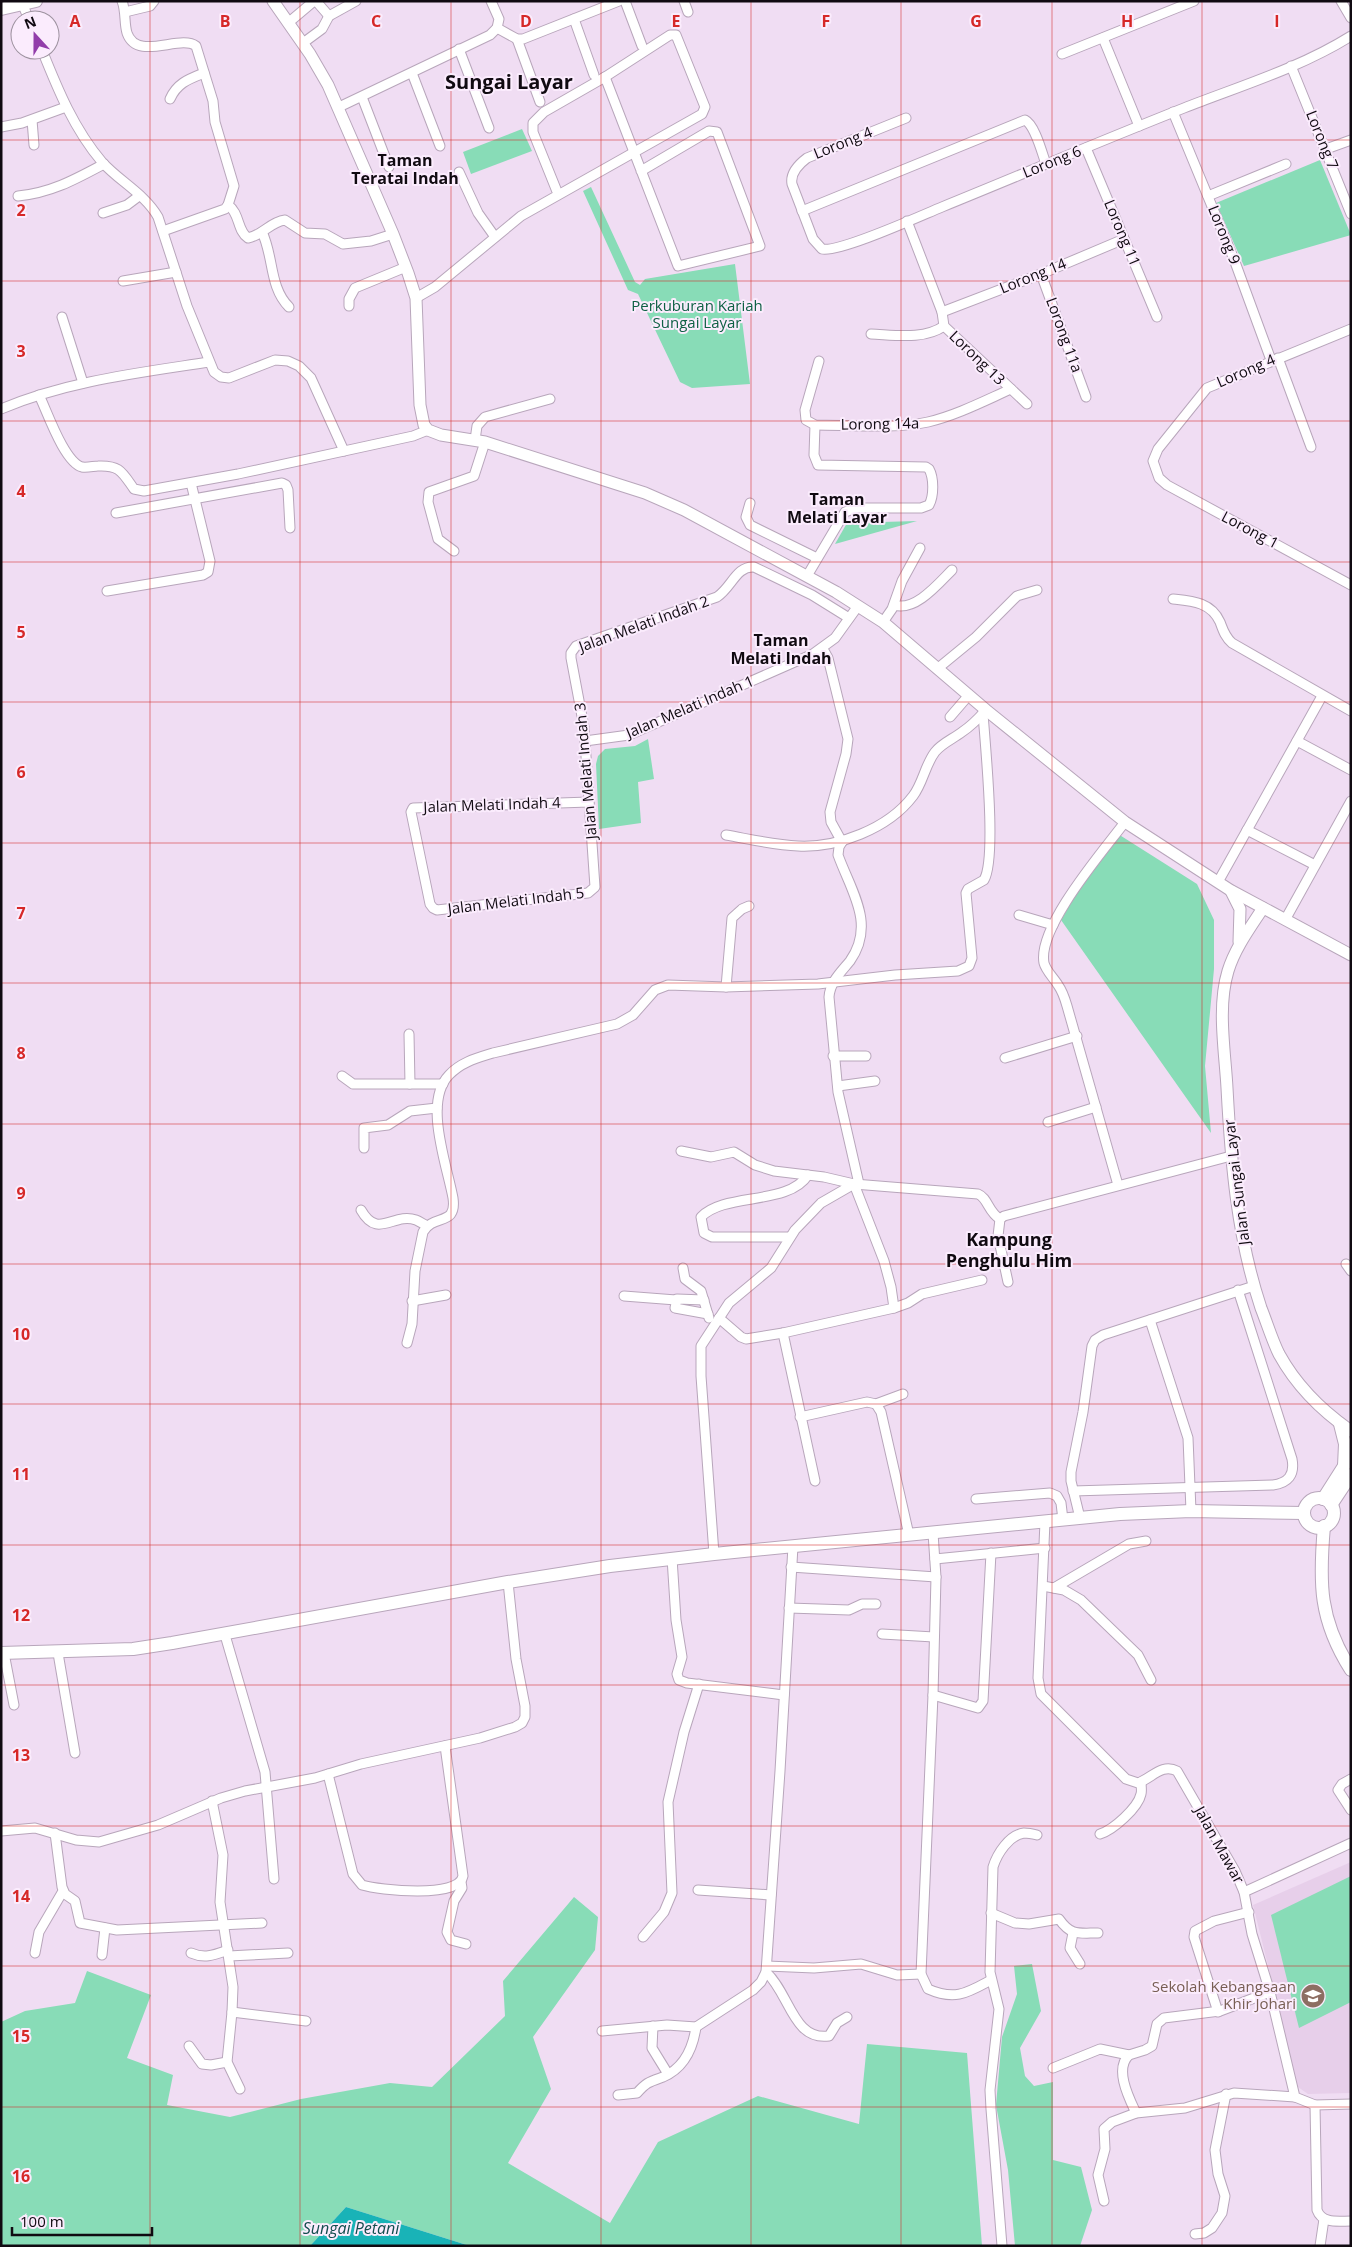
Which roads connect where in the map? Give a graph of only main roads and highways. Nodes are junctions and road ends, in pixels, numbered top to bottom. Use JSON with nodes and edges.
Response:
{"nodes":[{"id":1,"x":27,"y":3,"type":"edge"},
{"id":2,"x":1,"y":9,"type":"edge"},
{"id":3,"x":1340,"y":1424,"type":"road end"},
{"id":4,"x":1348,"y":1465,"type":"edge"},
{"id":5,"x":1327,"y":1502,"type":"junction"},
{"id":6,"x":1304,"y":1513,"type":"junction"},
{"id":7,"x":1324,"y":1526,"type":"junction"},
{"id":8,"x":2,"y":1653,"type":"edge"},
{"id":9,"x":1351,"y":1670,"type":"edge"}],
"edges":[{"from":1,"to":2,"type":"main road"},
{"from":3,"to":4,"type":"main road"},
{"from":4,"to":5,"type":"main road"},
{"from":5,"to":6,"type":"main road"},
{"from":5,"to":7,"type":"main road"},
{"from":6,"to":7,"type":"main road"},
{"from":6,"to":8,"type":"main road"},
{"from":7,"to":9,"type":"main road"}]}
